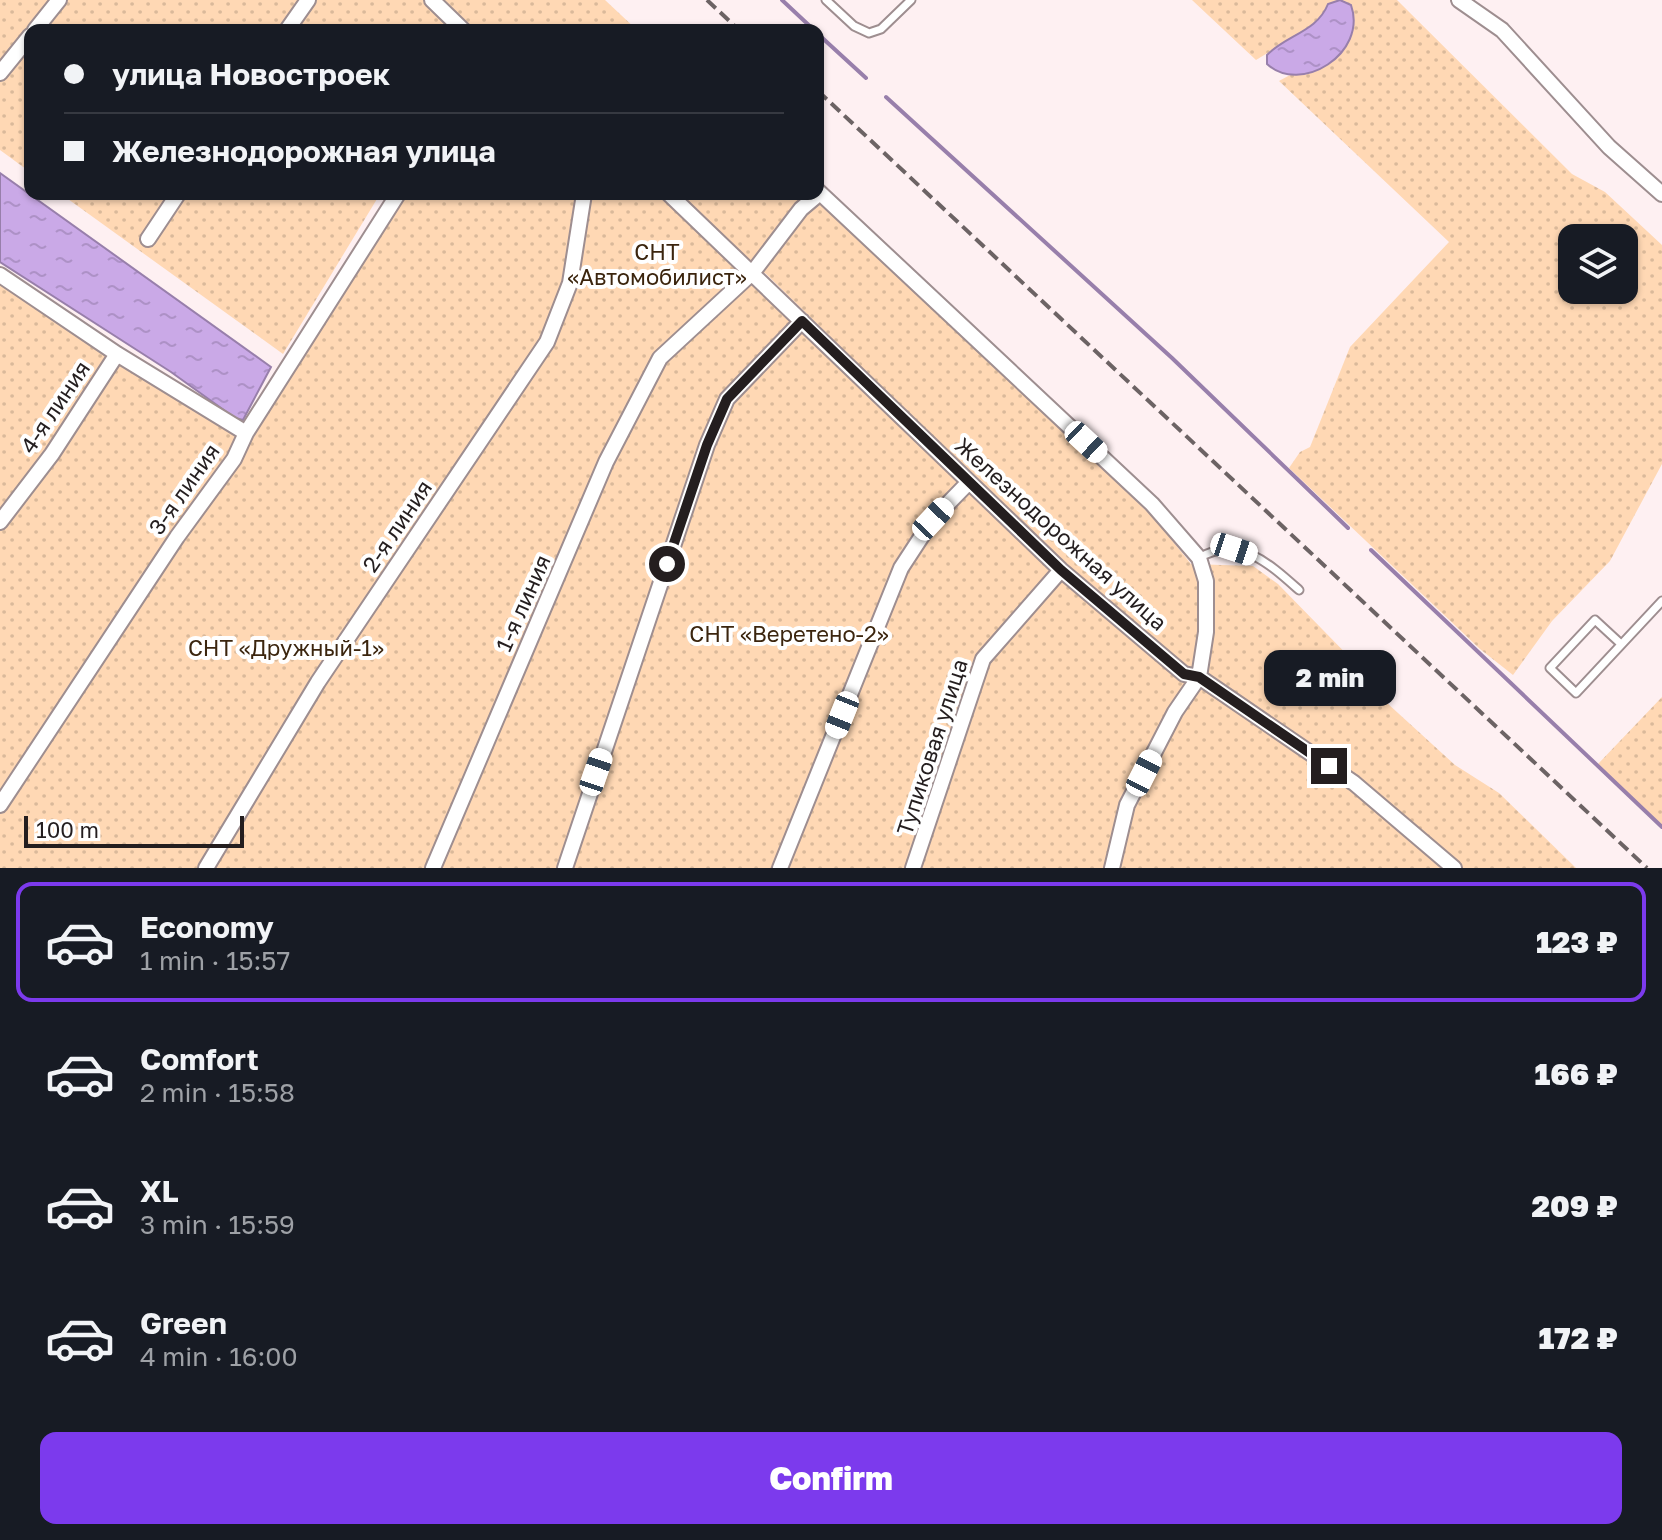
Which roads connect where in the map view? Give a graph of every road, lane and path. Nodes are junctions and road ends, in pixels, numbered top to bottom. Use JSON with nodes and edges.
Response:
{"nodes":[{"id":1,"x":59,"y":0,"type":"edge"},
{"id":2,"x":308,"y":0,"type":"edge"},
{"id":3,"x":432,"y":0,"type":"edge"},
{"id":4,"x":826,"y":0,"type":"edge"},
{"id":5,"x":911,"y":0,"type":"edge"},
{"id":6,"x":1459,"y":0,"type":"edge"},
{"id":7,"x":40,"y":24,"type":"edge"},
{"id":8,"x":291,"y":24,"type":"edge"},
{"id":9,"x":457,"y":24,"type":"edge"},
{"id":10,"x":24,"y":43,"type":"edge"},
{"id":11,"x":0,"y":73,"type":"edge"},
{"id":12,"x":1662,"y":194,"type":"edge"},
{"id":13,"x":824,"y":197,"type":"edge"},
{"id":14,"x":174,"y":200,"type":"edge"},
{"id":15,"x":394,"y":200,"type":"edge"},
{"id":16,"x":583,"y":200,"type":"edge"},
{"id":17,"x":675,"y":200,"type":"edge"},
{"id":18,"x":811,"y":200,"type":"edge"},
{"id":19,"x":148,"y":239,"type":"dead end"},
{"id":20,"x":753,"y":272,"type":"junction"},
{"id":21,"x":0,"y":275,"type":"edge"},
{"id":22,"x":802,"y":321,"type":"junction"},
{"id":23,"x":117,"y":354,"type":"junction"},
{"id":24,"x":246,"y":433,"type":"junction"},
{"id":25,"x":969,"y":482,"type":"junction"},
{"id":26,"x":0,"y":522,"type":"edge"},
{"id":27,"x":1199,"y":558,"type":"junction"},
{"id":28,"x":1061,"y":570,"type":"junction"},
{"id":29,"x":1299,"y":590,"type":"dead end"},
{"id":30,"x":1662,"y":601,"type":"edge"},
{"id":31,"x":1621,"y":644,"type":"junction"},
{"id":32,"x":1199,"y":677,"type":"junction"},
{"id":33,"x":0,"y":805,"type":"edge"},
{"id":34,"x":206,"y":868,"type":"edge"},
{"id":35,"x":433,"y":868,"type":"edge"},
{"id":36,"x":565,"y":868,"type":"edge"},
{"id":37,"x":780,"y":868,"type":"edge"},
{"id":38,"x":913,"y":868,"type":"edge"},
{"id":39,"x":1112,"y":868,"type":"edge"},
{"id":40,"x":1454,"y":868,"type":"edge"}],
"edges":[{"from":1,"to":7,"type":"street"},
{"from":2,"to":8,"type":"street"},
{"from":3,"to":9,"type":"street"},
{"from":4,"to":5,"type":"lane"},
{"from":6,"to":12,"type":"street"},
{"from":10,"to":11,"type":"street"},
{"from":13,"to":27,"type":"street"},
{"from":14,"to":19,"type":"street"},
{"from":15,"to":24,"type":"street","name":"3-я линия"},
{"from":16,"to":34,"type":"street","name":"2-я линия"},
{"from":17,"to":20,"type":"street","name":"Железнодорожная улица"},
{"from":18,"to":20,"type":"street","name":"1-я линия"},
{"from":20,"to":22,"type":"street","name":"Железнодорожная улица"},
{"from":20,"to":35,"type":"street","name":"1-я линия"},
{"from":21,"to":23,"type":"street"},
{"from":22,"to":25,"type":"street","name":"Железнодорожная улица"},
{"from":22,"to":36,"type":"street"},
{"from":23,"to":24,"type":"street"},
{"from":23,"to":26,"type":"street","name":"4-я линия"},
{"from":24,"to":33,"type":"street","name":"3-я линия"},
{"from":25,"to":28,"type":"street","name":"Железнодорожная улица"},
{"from":25,"to":37,"type":"street"},
{"from":27,"to":29,"type":"lane"},
{"from":27,"to":32,"type":"street"},
{"from":28,"to":32,"type":"street","name":"Железнодорожная улица"},
{"from":28,"to":38,"type":"street","name":"Тупиковая улица"},
{"from":30,"to":31,"type":"lane"},
{"from":31,"to":31,"type":"lane"},
{"from":32,"to":39,"type":"street"},
{"from":32,"to":40,"type":"street","name":"Железнодорожная улица"}]}
